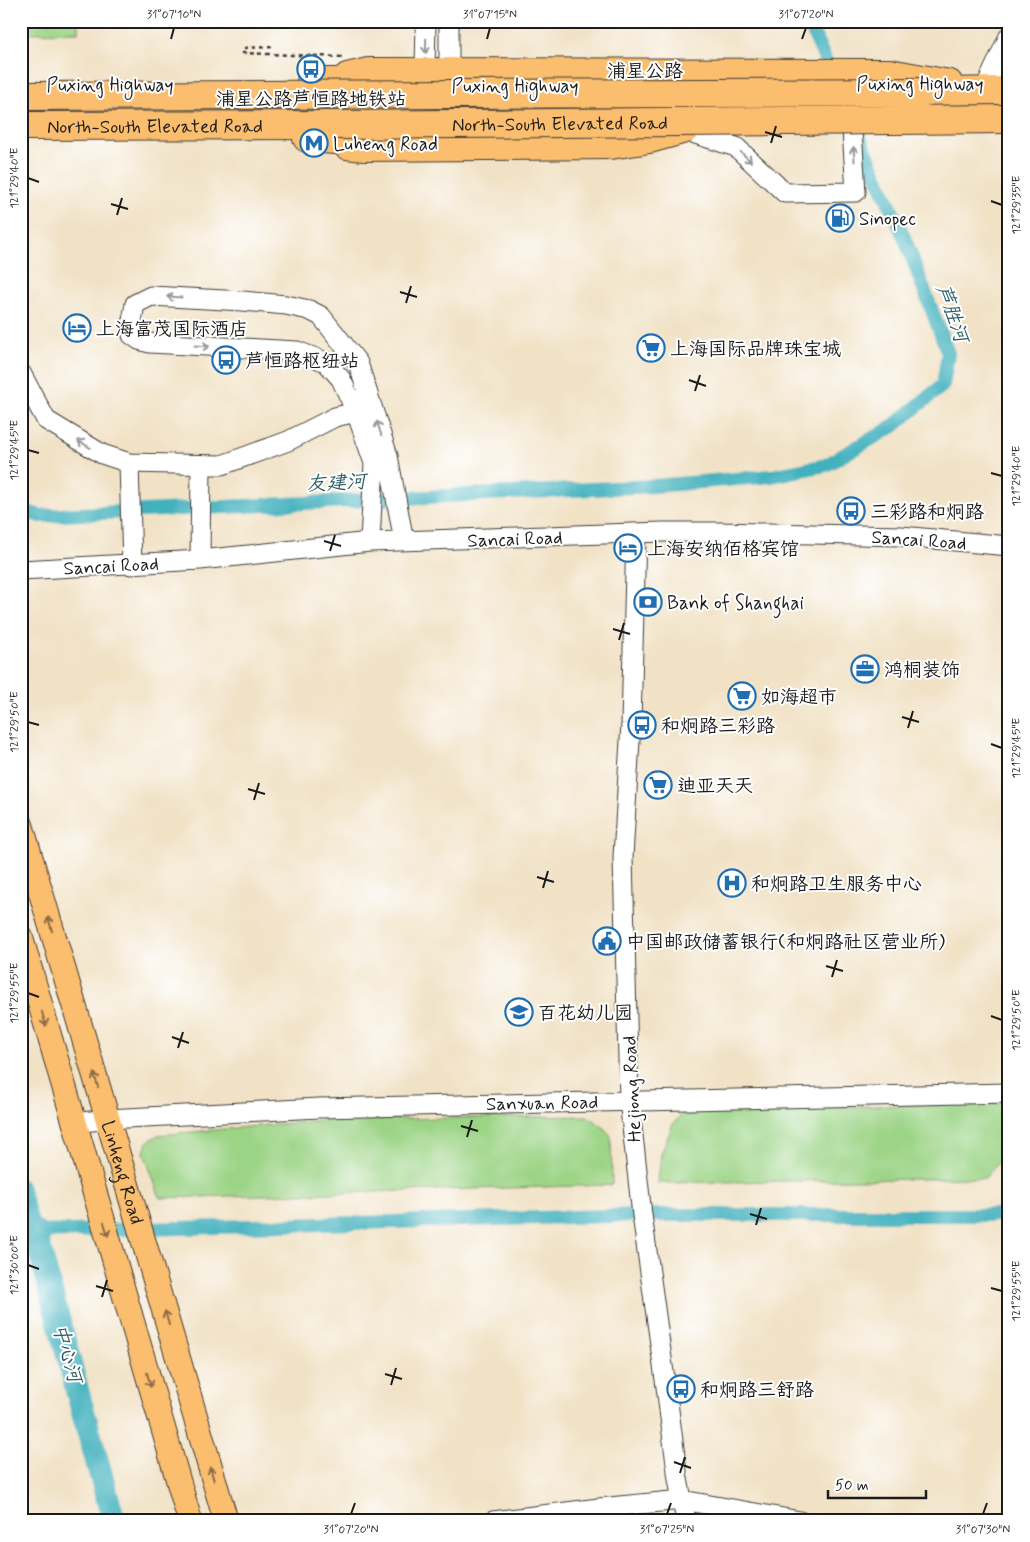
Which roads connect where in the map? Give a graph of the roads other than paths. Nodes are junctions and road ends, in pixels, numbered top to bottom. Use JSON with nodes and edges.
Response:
{"nodes":[{"id":1,"x":426,"y":21,"type":"edge"},
{"id":2,"x":449,"y":21,"type":"edge"},
{"id":3,"x":1009,"y":36,"type":"edge"},
{"id":4,"x":425,"y":70,"type":"junction"},
{"id":5,"x":449,"y":70,"type":"junction"},
{"id":6,"x":802,"y":77,"type":"junction"},
{"id":7,"x":311,"y":82,"type":"junction"},
{"id":8,"x":21,"y":84,"type":"edge"},
{"id":9,"x":1002,"y":85,"type":"edge"},
{"id":10,"x":938,"y":87,"type":"junction"},
{"id":11,"x":21,"y":96,"type":"edge"},
{"id":12,"x":1009,"y":119,"type":"edge"},
{"id":13,"x":796,"y":120,"type":"junction"},
{"id":14,"x":21,"y":126,"type":"edge"},
{"id":15,"x":852,"y":130,"type":"junction"},
{"id":16,"x":1009,"y":130,"type":"edge"},
{"id":17,"x":686,"y":131,"type":"junction"},
{"id":18,"x":278,"y":134,"type":"junction"},
{"id":19,"x":21,"y":138,"type":"edge"},
{"id":20,"x":21,"y":373,"type":"edge"},
{"id":21,"x":356,"y":412,"type":"junction"},
{"id":22,"x":128,"y":464,"type":"junction"},
{"id":23,"x":200,"y":474,"type":"junction"},
{"id":24,"x":383,"y":475,"type":"junction"},
{"id":25,"x":636,"y":534,"type":"junction"},
{"id":26,"x":404,"y":541,"type":"junction"},
{"id":27,"x":370,"y":542,"type":"junction"},
{"id":28,"x":1009,"y":546,"type":"edge"},
{"id":29,"x":200,"y":560,"type":"junction"},
{"id":30,"x":132,"y":565,"type":"junction"},
{"id":31,"x":21,"y":570,"type":"edge"},
{"id":32,"x":21,"y":825,"type":"edge"},
{"id":33,"x":21,"y":938,"type":"edge"},
{"id":34,"x":1009,"y":1093,"type":"edge"},
{"id":35,"x":629,"y":1100,"type":"junction"},
{"id":36,"x":107,"y":1119,"type":"junction"},
{"id":37,"x":75,"y":1123,"type":"junction"},
{"id":38,"x":682,"y":1500,"type":"junction"},
{"id":39,"x":190,"y":1521,"type":"edge"},
{"id":40,"x":226,"y":1521,"type":"edge"},
{"id":41,"x":493,"y":1521,"type":"edge"},
{"id":42,"x":686,"y":1521,"type":"edge"},
{"id":43,"x":800,"y":1521,"type":"edge"}],
"edges":[{"from":1,"to":4,"type":"street","one_way":true},
{"from":2,"to":5,"type":"street"},
{"from":3,"to":9,"type":"street"},
{"from":4,"to":5,"type":"main road","name":"浦星公路"},
{"from":4,"to":7,"type":"main road","name":"浦星公路"},
{"from":5,"to":6,"type":"main road","name":"浦星公路"},
{"from":6,"to":7,"type":"main road","name":"Puxing Highway"},
{"from":6,"to":10,"type":"main road","name":"浦星公路"},
{"from":7,"to":8,"type":"main road","name":"Puxing Highway"},
{"from":7,"to":10,"type":"highway","bridge":true},
{"from":9,"to":10,"type":"highway","name":"North-South Elevated Road"},
{"from":10,"to":11,"type":"highway","name":"North-South Elevated Road","bridge":true},
{"from":12,"to":13,"type":"highway","name":"North-South Elevated Road","bridge":true},
{"from":13,"to":14,"type":"highway","name":"North-South Elevated Road","bridge":true},
{"from":13,"to":18,"type":"highway","bridge":true},
{"from":15,"to":16,"type":"main road"},
{"from":15,"to":17,"type":"main road"},
{"from":17,"to":15,"type":"street","one_way":true},
{"from":17,"to":18,"type":"main road"},
{"from":18,"to":19,"type":"main road"},
{"from":22,"to":20,"type":"street","one_way":true},
{"from":21,"to":23,"type":"street"},
{"from":21,"to":24,"type":"street"},
{"from":24,"to":21,"type":"street","one_way":true},
{"from":22,"to":23,"type":"street"},
{"from":22,"to":30,"type":"street"},
{"from":23,"to":29,"type":"street"},
{"from":24,"to":26,"type":"street"},
{"from":24,"to":27,"type":"street"},
{"from":25,"to":26,"type":"street","name":"Sancai Road"},
{"from":25,"to":28,"type":"street","name":"Sancai Road"},
{"from":25,"to":35,"type":"street","name":"Hejiong Road"},
{"from":26,"to":27,"type":"street","name":"Sancai Road"},
{"from":27,"to":29,"type":"street","name":"Sancai Road"},
{"from":29,"to":30,"type":"street","name":"Sancai Road"},
{"from":30,"to":31,"type":"street","name":"Sancai Road"},
{"from":36,"to":32,"type":"main road","name":"Linheng Road","one_way":true},
{"from":33,"to":37,"type":"main road","name":"Linheng Road","one_way":true},
{"from":34,"to":35,"type":"street","name":"Sanxuan Road"},
{"from":35,"to":36,"type":"street","name":"Sanxuan Road"},
{"from":35,"to":38,"type":"street","name":"Hejiong Road"},
{"from":36,"to":37,"type":"street","name":"Sanxuan Road"},
{"from":40,"to":36,"type":"main road","name":"Linheng Road","one_way":true},
{"from":37,"to":39,"type":"main road","name":"Linheng Road","one_way":true},
{"from":38,"to":41,"type":"street"},
{"from":38,"to":42,"type":"street","name":"Hejiong Road"},
{"from":38,"to":43,"type":"street"}]}
